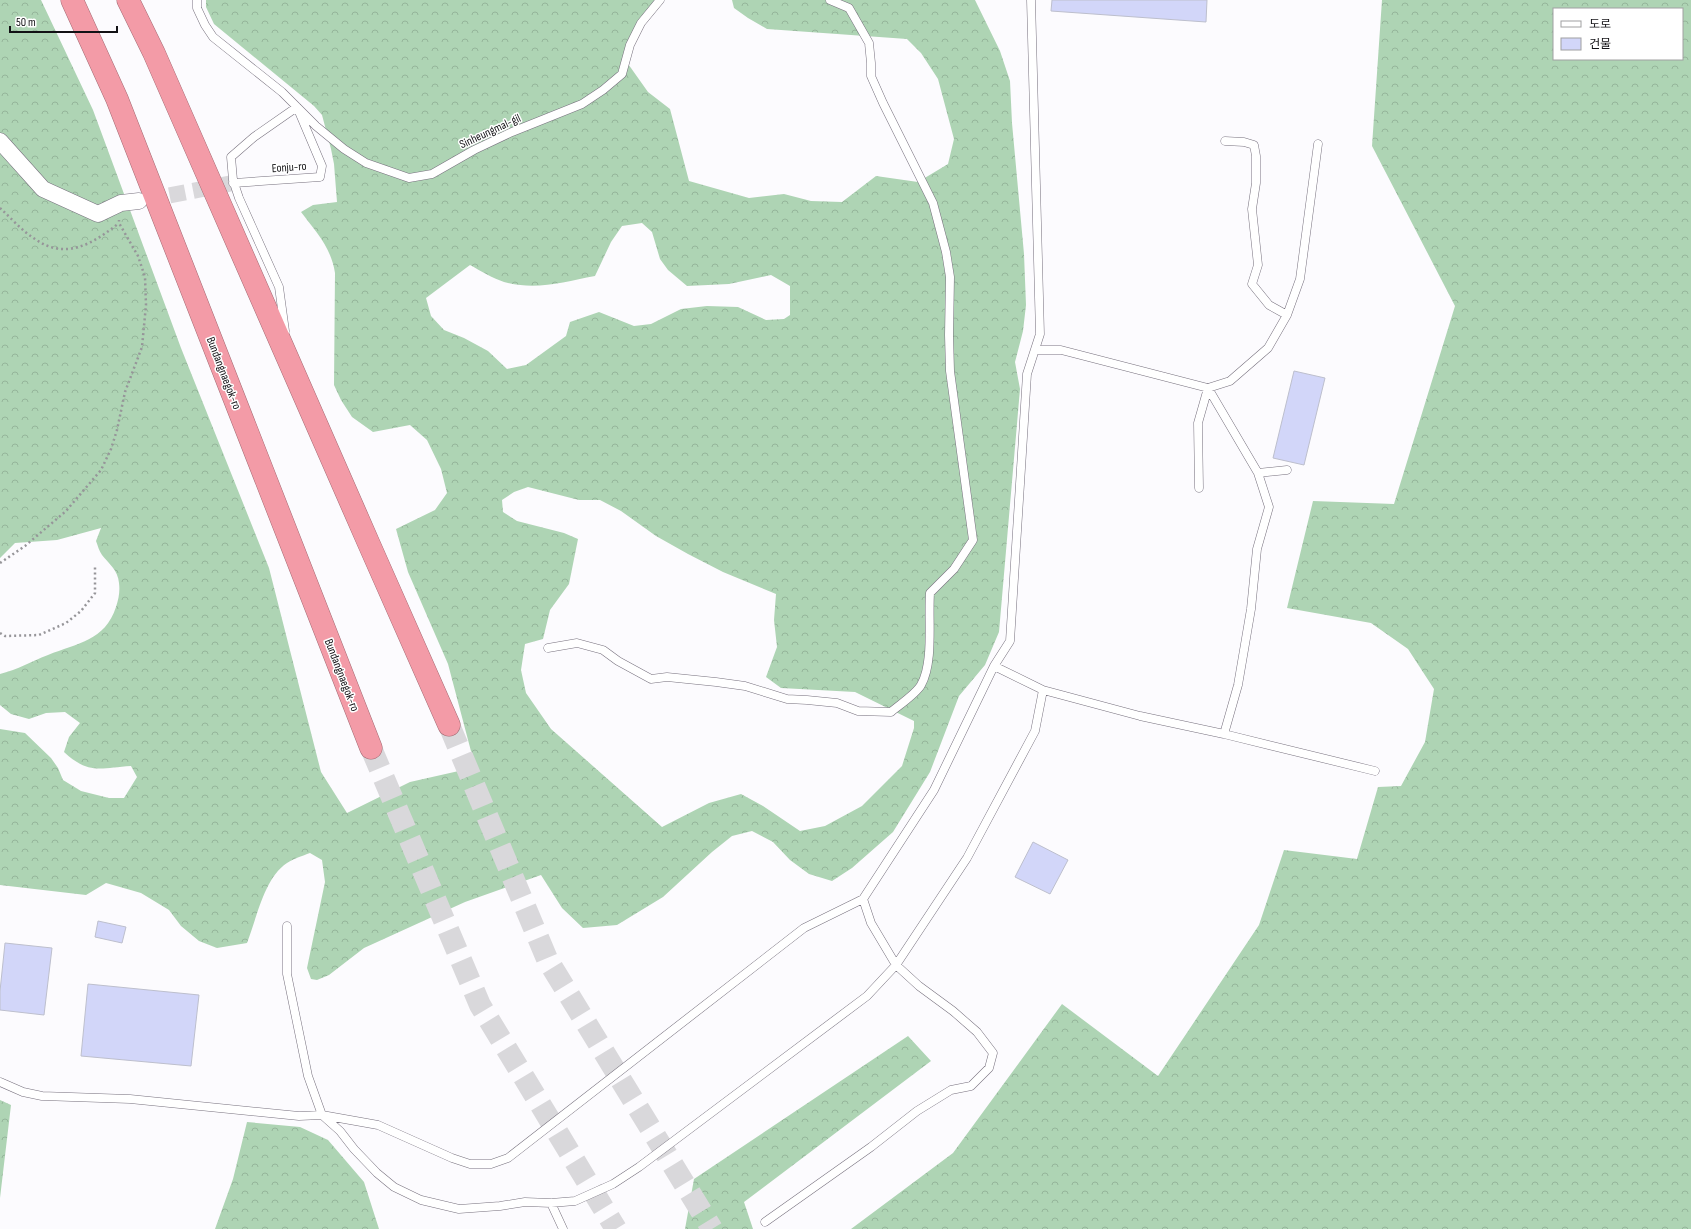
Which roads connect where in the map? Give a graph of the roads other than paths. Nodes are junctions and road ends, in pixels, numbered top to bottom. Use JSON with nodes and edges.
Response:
{"nodes":[{"id":1,"x":72,"y":0,"type":"edge"},
{"id":2,"x":128,"y":0,"type":"edge"},
{"id":3,"x":197,"y":0,"type":"edge"},
{"id":4,"x":660,"y":0,"type":"edge"},
{"id":5,"x":830,"y":0,"type":"edge"},
{"id":6,"x":1031,"y":0,"type":"edge"},
{"id":7,"x":297,"y":107,"type":"junction"},
{"id":8,"x":0,"y":141,"type":"edge"},
{"id":9,"x":1225,"y":141,"type":"dead end"},
{"id":10,"x":1318,"y":144,"type":"dead end"},
{"id":11,"x":233,"y":183,"type":"junction"},
{"id":12,"x":139,"y":201,"type":"tunnel mouth"},
{"id":13,"x":1287,"y":315,"type":"junction"},
{"id":14,"x":1035,"y":350,"type":"junction"},
{"id":15,"x":288,"y":360,"type":"junction"},
{"id":16,"x":1208,"y":388,"type":"junction"},
{"id":17,"x":1287,"y":470,"type":"dead end"},
{"id":18,"x":1258,"y":473,"type":"junction"},
{"id":19,"x":1199,"y":488,"type":"dead end"},
{"id":20,"x":548,"y":648,"type":"dead end"},
{"id":21,"x":994,"y":666,"type":"junction"},
{"id":22,"x":1043,"y":690,"type":"junction"},
{"id":23,"x":449,"y":725,"type":"tunnel mouth"},
{"id":24,"x":1224,"y":734,"type":"junction"},
{"id":25,"x":371,"y":748,"type":"tunnel mouth"},
{"id":26,"x":1375,"y":771,"type":"dead end"},
{"id":27,"x":864,"y":899,"type":"junction"},
{"id":28,"x":287,"y":926,"type":"dead end"},
{"id":29,"x":896,"y":965,"type":"junction"},
{"id":30,"x":0,"y":1082,"type":"edge"},
{"id":31,"x":322,"y":1115,"type":"junction"},
{"id":32,"x":551,"y":1203,"type":"junction"},
{"id":33,"x":765,"y":1222,"type":"dead end"},
{"id":34,"x":563,"y":1229,"type":"edge"}],
"edges":[{"from":1,"to":25,"type":"highway","name":"Bundangnaegok-ro"},
{"from":2,"to":15,"type":"highway"},
{"from":3,"to":7,"type":"lane","name":"Sinheungmal-gil"},
{"from":4,"to":7,"type":"lane","name":"Sinheungmal-gil"},
{"from":5,"to":20,"type":"lane"},
{"from":6,"to":14,"type":"lane"},
{"from":7,"to":11,"type":"lane"},
{"from":7,"to":11,"type":"lane","name":"Eonju-ro"},
{"from":8,"to":12,"type":"street"},
{"from":9,"to":13,"type":"lane"},
{"from":10,"to":13,"type":"lane"},
{"from":11,"to":15,"type":"lane"},
{"from":13,"to":16,"type":"lane"},
{"from":14,"to":16,"type":"lane"},
{"from":14,"to":21,"type":"lane"},
{"from":15,"to":23,"type":"highway"},
{"from":16,"to":18,"type":"lane"},
{"from":16,"to":19,"type":"lane"},
{"from":17,"to":18,"type":"lane"},
{"from":18,"to":24,"type":"lane"},
{"from":21,"to":22,"type":"lane"},
{"from":21,"to":27,"type":"lane"},
{"from":22,"to":24,"type":"lane"},
{"from":22,"to":29,"type":"lane"},
{"from":24,"to":26,"type":"lane"},
{"from":27,"to":29,"type":"lane"},
{"from":27,"to":31,"type":"lane"},
{"from":28,"to":31,"type":"lane"},
{"from":29,"to":32,"type":"lane"},
{"from":29,"to":33,"type":"lane"},
{"from":30,"to":31,"type":"lane"},
{"from":31,"to":32,"type":"lane"},
{"from":32,"to":34,"type":"lane"}]}
